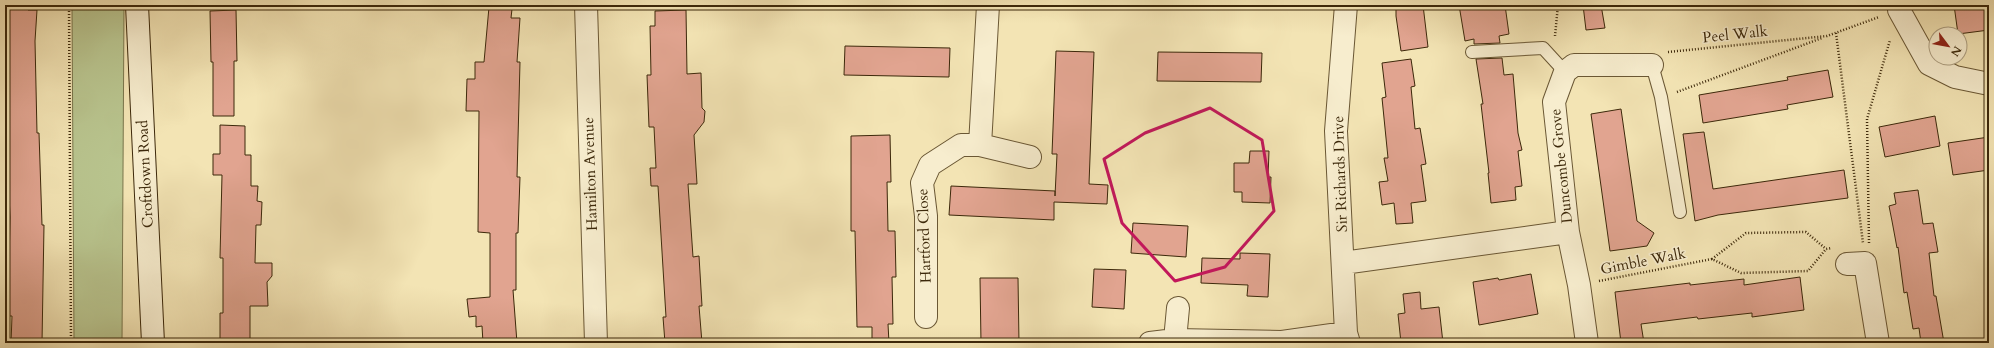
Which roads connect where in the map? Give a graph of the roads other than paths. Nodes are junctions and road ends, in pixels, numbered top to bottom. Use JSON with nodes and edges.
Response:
{"nodes":[{"id":1,"x":137,"y":5,"type":"edge"},
{"id":2,"x":586,"y":5,"type":"edge"},
{"id":3,"x":988,"y":5,"type":"edge"},
{"id":4,"x":1346,"y":5,"type":"edge"},
{"id":5,"x":1899,"y":8,"type":"edge"},
{"id":6,"x":1472,"y":52,"type":"dead end"},
{"id":7,"x":1652,"y":65,"type":"joint"},
{"id":8,"x":1569,"y":69,"type":"junction"},
{"id":9,"x":1989,"y":84,"type":"edge"},
{"id":10,"x":980,"y":145,"type":"junction"},
{"id":11,"x":1030,"y":156,"type":"dead end"},
{"id":12,"x":1680,"y":212,"type":"dead end"},
{"id":13,"x":1568,"y":232,"type":"junction"},
{"id":14,"x":1846,"y":253,"type":"road end"},
{"id":15,"x":1343,"y":263,"type":"junction"},
{"id":16,"x":1178,"y":308,"type":"dead end"},
{"id":17,"x":926,"y":317,"type":"dead end"},
{"id":18,"x":1347,"y":338,"type":"edge"},
{"id":19,"x":1175,"y":340,"type":"junction"},
{"id":20,"x":153,"y":343,"type":"edge"},
{"id":21,"x":596,"y":343,"type":"edge"},
{"id":22,"x":1150,"y":343,"type":"edge"},
{"id":23,"x":1587,"y":343,"type":"edge"},
{"id":24,"x":1878,"y":343,"type":"edge"}],
"edges":[{"from":1,"to":20,"type":"street","name":"Croftdown Road"},
{"from":2,"to":21,"type":"street","name":"Hamilton Avenue"},
{"from":3,"to":10,"type":"street"},
{"from":4,"to":15,"type":"street","name":"Sir Richards Drive"},
{"from":5,"to":9,"type":"street"},
{"from":6,"to":8,"type":"lane"},
{"from":7,"to":8,"type":"street"},
{"from":7,"to":12,"type":"lane"},
{"from":8,"to":13,"type":"street","name":"Duncombe Grove"},
{"from":10,"to":11,"type":"street","name":"Hartford Close"},
{"from":10,"to":17,"type":"street","name":"Hartford Close"},
{"from":13,"to":15,"type":"street","name":"Duncombe Grove"},
{"from":13,"to":23,"type":"street","name":"Duncombe Grove"},
{"from":14,"to":24,"type":"street"},
{"from":15,"to":18,"type":"street","name":"Sir Richards Drive"},
{"from":16,"to":19,"type":"street"},
{"from":18,"to":19,"type":"street"},
{"from":19,"to":22,"type":"street"}]}
